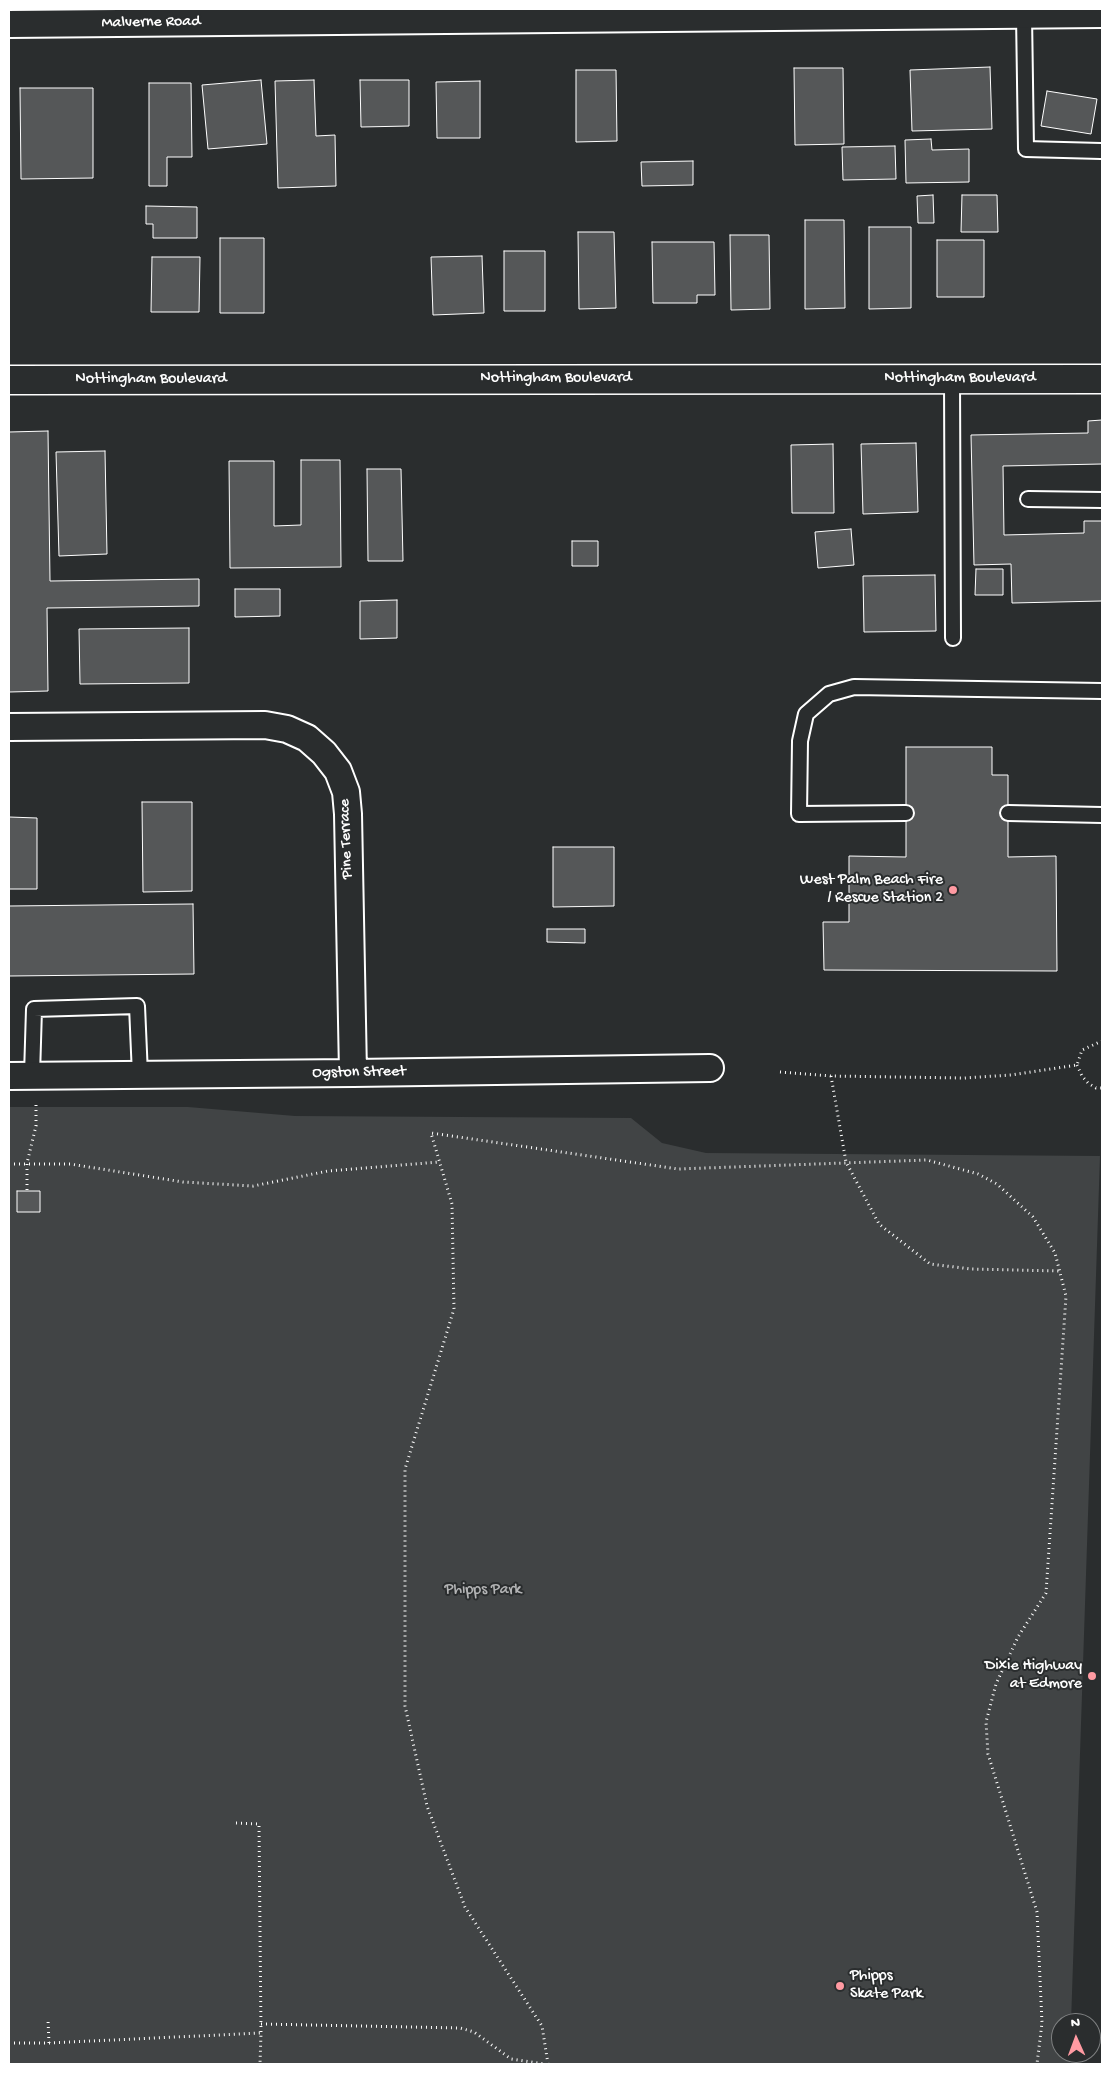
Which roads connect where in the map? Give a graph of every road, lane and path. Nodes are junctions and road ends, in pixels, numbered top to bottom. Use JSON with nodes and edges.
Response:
{"nodes":[{"id":1,"x":1058,"y":11,"type":"edge"},
{"id":2,"x":895,"y":12,"type":"edge"},
{"id":3,"x":1102,"y":14,"type":"edge"},
{"id":4,"x":1024,"y":15,"type":"junction"},
{"id":5,"x":9,"y":24,"type":"edge"},
{"id":6,"x":1101,"y":151,"type":"edge"},
{"id":7,"x":952,"y":379,"type":"junction"},
{"id":8,"x":1102,"y":379,"type":"edge"},
{"id":9,"x":9,"y":380,"type":"edge"},
{"id":10,"x":1028,"y":499,"type":"dead end"},
{"id":11,"x":1102,"y":500,"type":"edge"},
{"id":12,"x":953,"y":638,"type":"dead end"},
{"id":13,"x":1102,"y":691,"type":"edge"},
{"id":14,"x":9,"y":727,"type":"edge"},
{"id":15,"x":906,"y":813,"type":"dead end"},
{"id":16,"x":1008,"y":814,"type":"dead end"},
{"id":17,"x":1102,"y":815,"type":"edge"},
{"id":18,"x":1102,"y":1041,"type":"edge"},
{"id":19,"x":1077,"y":1065,"type":"junction"},
{"id":20,"x":710,"y":1068,"type":"dead end"},
{"id":21,"x":780,"y":1072,"type":"dead end"},
{"id":22,"x":353,"y":1073,"type":"junction"},
{"id":23,"x":20,"y":1075,"type":"edge"},
{"id":24,"x":140,"y":1075,"type":"junction"},
{"id":25,"x":831,"y":1076,"type":"junction"},
{"id":26,"x":1102,"y":1088,"type":"edge"},
{"id":27,"x":36,"y":1104,"type":"dead end"},
{"id":28,"x":439,"y":1162,"type":"junction"},
{"id":29,"x":846,"y":1162,"type":"junction"},
{"id":30,"x":27,"y":1163,"type":"junction"},
{"id":31,"x":9,"y":1164,"type":"edge"},
{"id":32,"x":27,"y":1190,"type":"dead end"},
{"id":33,"x":1059,"y":1271,"type":"junction"},
{"id":34,"x":236,"y":1823,"type":"dead end"},
{"id":35,"x":48,"y":2020,"type":"dead end"},
{"id":36,"x":261,"y":2024,"type":"junction"},
{"id":37,"x":261,"y":2033,"type":"junction"},
{"id":38,"x":9,"y":2043,"type":"edge"},
{"id":39,"x":49,"y":2043,"type":"junction"},
{"id":40,"x":260,"y":2064,"type":"edge"},
{"id":41,"x":547,"y":2064,"type":"edge"},
{"id":42,"x":1037,"y":2064,"type":"edge"}],
"edges":[{"from":1,"to":3,"type":"street","name":"Malverne Road"},
{"from":1,"to":4,"type":"street","name":"Malverne Road"},
{"from":2,"to":4,"type":"street","name":"Malverne Road"},
{"from":2,"to":5,"type":"street","name":"Malverne Road"},
{"from":4,"to":6,"type":"lane"},
{"from":7,"to":8,"type":"street","name":"Nottingham Boulevard"},
{"from":7,"to":9,"type":"street","name":"Nottingham Boulevard"},
{"from":7,"to":12,"type":"lane"},
{"from":10,"to":11,"type":"lane"},
{"from":13,"to":15,"type":"lane"},
{"from":14,"to":22,"type":"street","name":"Pine Terrace"},
{"from":16,"to":17,"type":"lane"},
{"from":18,"to":19,"type":"path"},
{"from":19,"to":25,"type":"path"},
{"from":19,"to":26,"type":"path"},
{"from":20,"to":22,"type":"street","name":"Ogston Street"},
{"from":21,"to":25,"type":"path"},
{"from":22,"to":24,"type":"street","name":"Ogston Street"},
{"from":23,"to":24,"type":"street","name":"Ogston Street"},
{"from":23,"to":24,"type":"lane"},
{"from":25,"to":29,"type":"path"},
{"from":27,"to":30,"type":"path"},
{"from":28,"to":29,"type":"path"},
{"from":28,"to":30,"type":"path"},
{"from":28,"to":41,"type":"path"},
{"from":29,"to":33,"type":"path"},
{"from":29,"to":33,"type":"path"},
{"from":30,"to":31,"type":"path"},
{"from":30,"to":32,"type":"path"},
{"from":33,"to":42,"type":"path"},
{"from":34,"to":36,"type":"path"},
{"from":35,"to":39,"type":"path"},
{"from":36,"to":37,"type":"path"},
{"from":36,"to":41,"type":"path"},
{"from":37,"to":39,"type":"path"},
{"from":37,"to":40,"type":"path"},
{"from":38,"to":39,"type":"path"}]}
